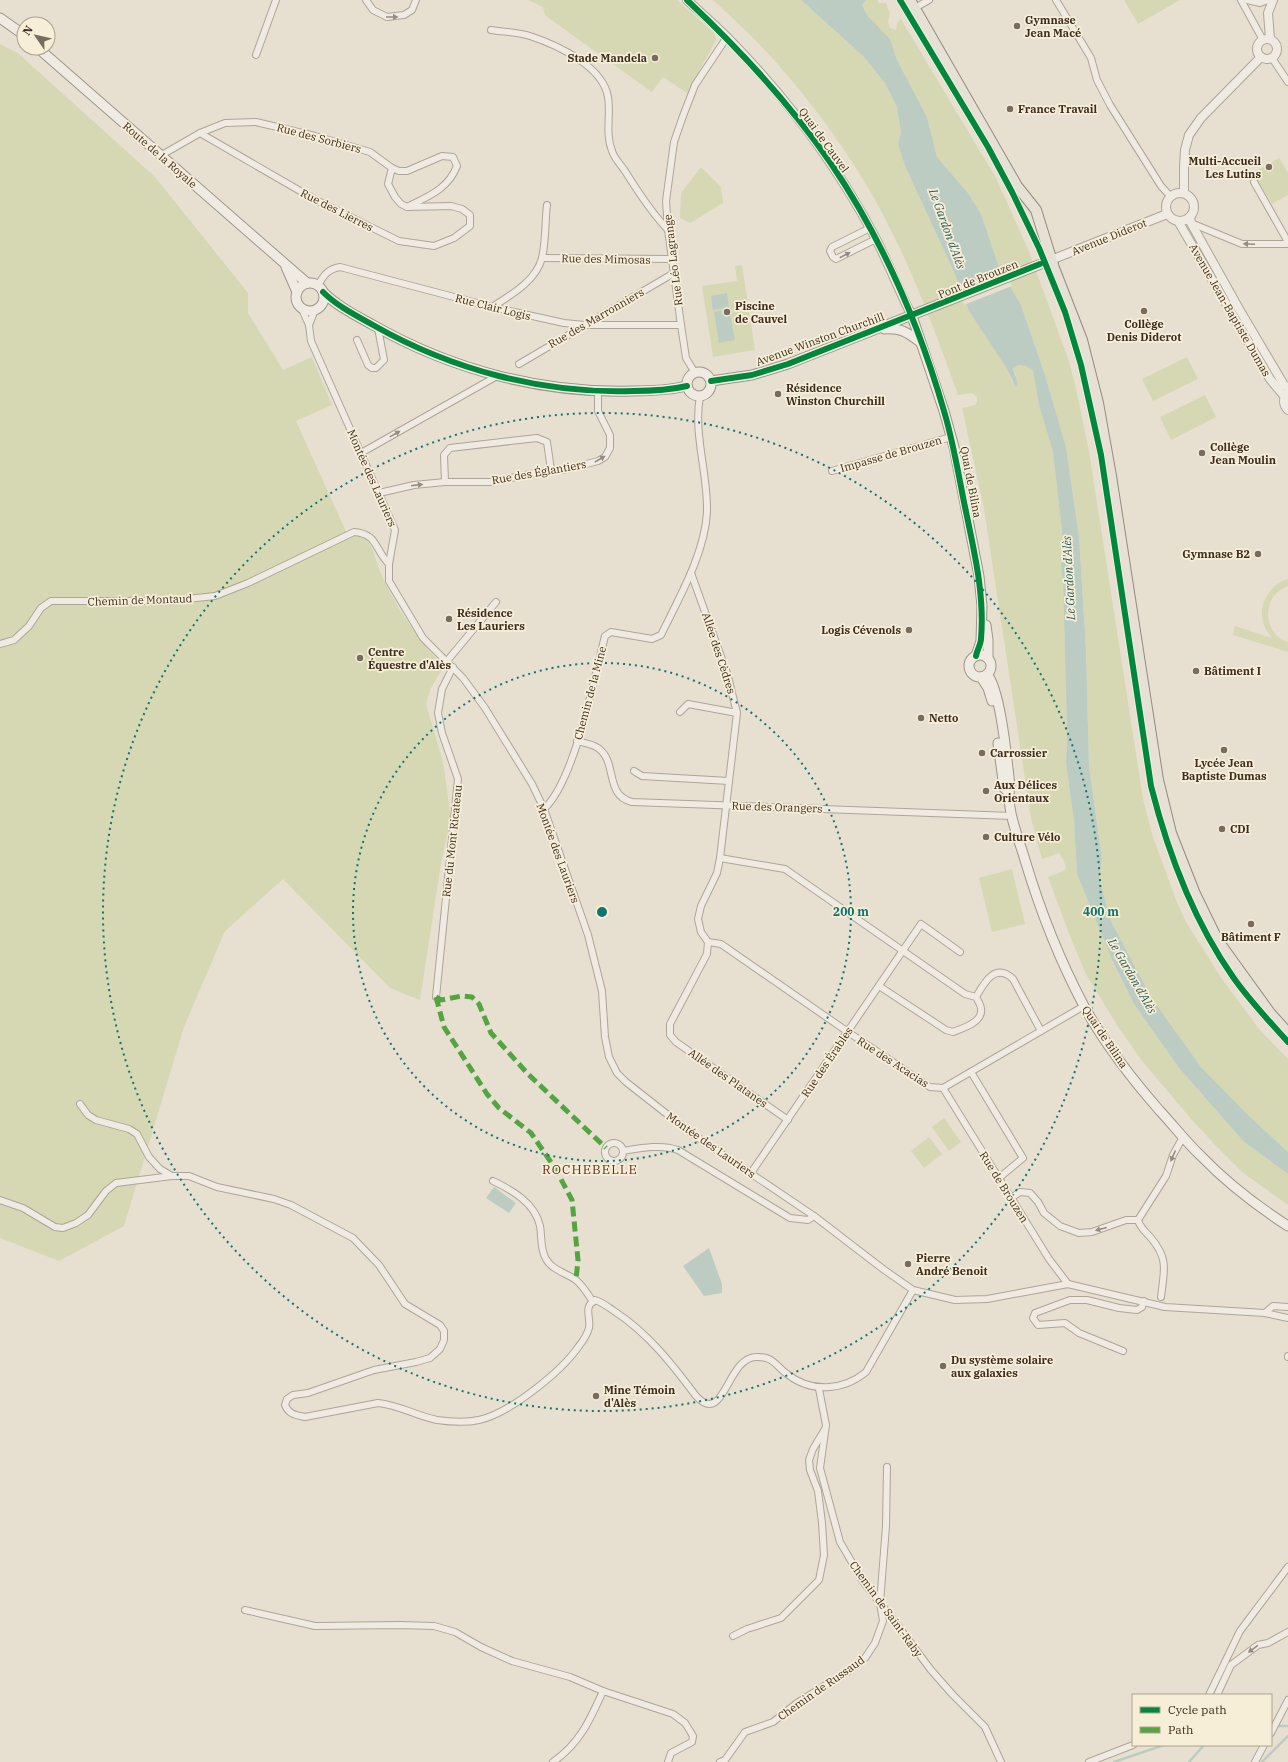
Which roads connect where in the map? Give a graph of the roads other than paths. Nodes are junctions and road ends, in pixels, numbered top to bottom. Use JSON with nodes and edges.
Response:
{"nodes":[{"id":1,"x":276,"y":0,"type":"edge"},
{"id":2,"x":366,"y":0,"type":"edge"},
{"id":3,"x":416,"y":0,"type":"edge"},
{"id":4,"x":687,"y":0,"type":"edge"},
{"id":5,"x":929,"y":0,"type":"edge"},
{"id":6,"x":1056,"y":0,"type":"edge"},
{"id":7,"x":1241,"y":0,"type":"edge"},
{"id":8,"x":1247,"y":0,"type":"edge"},
{"id":9,"x":1268,"y":0,"type":"edge"},
{"id":10,"x":1273,"y":0,"type":"edge"},
{"id":11,"x":912,"y":4,"type":"edge"},
{"id":12,"x":0,"y":18,"type":"edge"},
{"id":13,"x":16,"y":29,"type":"edge"},
{"id":14,"x":491,"y":30,"type":"dead end"},
{"id":15,"x":726,"y":37,"type":"junction"},
{"id":16,"x":1267,"y":40,"type":"junction"},
{"id":17,"x":47,"y":56,"type":"edge"},
{"id":18,"x":256,"y":56,"type":"dead end"},
{"id":19,"x":1261,"y":57,"type":"junction"},
{"id":20,"x":1272,"y":58,"type":"junction"},
{"id":21,"x":1288,"y":82,"type":"edge"},
{"id":22,"x":200,"y":133,"type":"junction"},
{"id":23,"x":160,"y":156,"type":"junction"},
{"id":24,"x":392,"y":168,"type":"junction"},
{"id":25,"x":1254,"y":182,"type":"dead end"},
{"id":26,"x":1184,"y":194,"type":"junction"},
{"id":27,"x":1171,"y":197,"type":"junction"},
{"id":28,"x":546,"y":205,"type":"dead end"},
{"id":29,"x":407,"y":207,"type":"junction"},
{"id":30,"x":1168,"y":214,"type":"junction"},
{"id":31,"x":1191,"y":220,"type":"junction"},
{"id":32,"x":1178,"y":221,"type":"junction"},
{"id":33,"x":870,"y":228,"type":"junction"},
{"id":34,"x":668,"y":230,"type":"junction"},
{"id":35,"x":876,"y":239,"type":"junction"},
{"id":36,"x":1288,"y":243,"type":"edge"},
{"id":37,"x":542,"y":258,"type":"junction"},
{"id":38,"x":671,"y":259,"type":"junction"},
{"id":39,"x":1051,"y":260,"type":"junction"},
{"id":40,"x":282,"y":261,"type":"junction"},
{"id":41,"x":674,"y":273,"type":"junction"},
{"id":42,"x":307,"y":283,"type":"junction"},
{"id":43,"x":320,"y":288,"type":"junction"},
{"id":44,"x":297,"y":292,"type":"junction"},
{"id":45,"x":338,"y":305,"type":"junction"},
{"id":46,"x":301,"y":307,"type":"junction"},
{"id":47,"x":492,"y":307,"type":"junction"},
{"id":48,"x":318,"y":308,"type":"junction"},
{"id":49,"x":916,"y":314,"type":"junction"},
{"id":50,"x":309,"y":325,"type":"junction"},
{"id":51,"x":585,"y":325,"type":"junction"},
{"id":52,"x":681,"y":325,"type":"junction"},
{"id":53,"x":378,"y":328,"type":"junction"},
{"id":54,"x":874,"y":330,"type":"junction"},
{"id":55,"x":356,"y":340,"type":"dead end"},
{"id":56,"x":920,"y":342,"type":"junction"},
{"id":57,"x":519,"y":364,"type":"dead end"},
{"id":58,"x":695,"y":373,"type":"junction"},
{"id":59,"x":497,"y":376,"type":"junction"},
{"id":60,"x":711,"y":381,"type":"junction"},
{"id":61,"x":688,"y":386,"type":"junction"},
{"id":62,"x":1288,"y":387,"type":"edge"},
{"id":63,"x":598,"y":392,"type":"junction"},
{"id":64,"x":1286,"y":395,"type":"edge"},
{"id":65,"x":700,"y":396,"type":"junction"},
{"id":66,"x":1288,"y":410,"type":"edge"},
{"id":67,"x":951,"y":437,"type":"junction"},
{"id":68,"x":361,"y":453,"type":"junction"},
{"id":69,"x":552,"y":470,"type":"junction"},
{"id":70,"x":832,"y":471,"type":"dead end"},
{"id":71,"x":445,"y":482,"type":"junction"},
{"id":72,"x":379,"y":492,"type":"junction"},
{"id":73,"x":389,"y":564,"type":"junction"},
{"id":74,"x":691,"y":574,"type":"junction"},
{"id":75,"x":496,"y":602,"type":"dead end"},
{"id":76,"x":982,"y":606,"type":"junction"},
{"id":77,"x":0,"y":644,"type":"edge"},
{"id":78,"x":976,"y":656,"type":"junction"},
{"id":79,"x":988,"y":658,"type":"junction"},
{"id":80,"x":447,"y":661,"type":"junction"},
{"id":81,"x":453,"y":667,"type":"junction"},
{"id":82,"x":984,"y":676,"type":"junction"},
{"id":83,"x":680,"y":712,"type":"dead end"},
{"id":84,"x":737,"y":714,"type":"junction"},
{"id":85,"x":577,"y":741,"type":"junction"},
{"id":86,"x":634,"y":771,"type":"dead end"},
{"id":87,"x":729,"y":781,"type":"junction"},
{"id":88,"x":726,"y":806,"type":"junction"},
{"id":89,"x":544,"y":809,"type":"junction"},
{"id":90,"x":1012,"y":816,"type":"junction"},
{"id":91,"x":720,"y":858,"type":"junction"},
{"id":92,"x":708,"y":942,"type":"junction"},
{"id":93,"x":903,"y":951,"type":"junction"},
{"id":94,"x":960,"y":952,"type":"dead end"},
{"id":95,"x":879,"y":986,"type":"junction"},
{"id":96,"x":436,"y":997,"type":"dead end"},
{"id":97,"x":976,"y":997,"type":"junction"},
{"id":98,"x":1084,"y":1006,"type":"junction"},
{"id":99,"x":1041,"y":1031,"type":"junction"},
{"id":100,"x":848,"y":1032,"type":"junction"},
{"id":101,"x":1288,"y":1033,"type":"edge"},
{"id":102,"x":971,"y":1072,"type":"junction"},
{"id":103,"x":942,"y":1088,"type":"junction"},
{"id":104,"x":80,"y":1104,"type":"dead end"},
{"id":105,"x":788,"y":1120,"type":"junction"},
{"id":106,"x":1184,"y":1137,"type":"junction"},
{"id":107,"x":623,"y":1151,"type":"dead end"},
{"id":108,"x":751,"y":1173,"type":"junction"},
{"id":109,"x":172,"y":1176,"type":"junction"},
{"id":110,"x":999,"y":1178,"type":"junction"},
{"id":111,"x":493,"y":1180,"type":"dead end"},
{"id":112,"x":1011,"y":1198,"type":"junction"},
{"id":113,"x":0,"y":1200,"type":"edge"},
{"id":114,"x":814,"y":1216,"type":"junction"},
{"id":115,"x":1138,"y":1220,"type":"junction"},
{"id":116,"x":1288,"y":1226,"type":"edge"},
{"id":117,"x":1068,"y":1284,"type":"junction"},
{"id":118,"x":913,"y":1290,"type":"junction"},
{"id":119,"x":1161,"y":1297,"type":"dead end"},
{"id":120,"x":1144,"y":1301,"type":"junction"},
{"id":121,"x":593,"y":1302,"type":"junction"},
{"id":122,"x":1288,"y":1308,"type":"edge"},
{"id":123,"x":1265,"y":1314,"type":"junction"},
{"id":124,"x":1288,"y":1318,"type":"edge"},
{"id":125,"x":1123,"y":1351,"type":"dead end"},
{"id":126,"x":819,"y":1389,"type":"junction"},
{"id":127,"x":826,"y":1425,"type":"junction"},
{"id":128,"x":887,"y":1468,"type":"dead end"},
{"id":129,"x":1288,"y":1567,"type":"edge"},
{"id":130,"x":880,"y":1603,"type":"junction"},
{"id":131,"x":245,"y":1610,"type":"dead end"},
{"id":132,"x":1288,"y":1632,"type":"edge"},
{"id":133,"x":733,"y":1636,"type":"dead end"},
{"id":134,"x":603,"y":1691,"type":"junction"},
{"id":135,"x":1209,"y":1694,"type":"edge"},
{"id":136,"x":1217,"y":1694,"type":"edge"},
{"id":137,"x":1288,"y":1700,"type":"edge"},
{"id":138,"x":1272,"y":1732,"type":"edge"},
{"id":139,"x":1132,"y":1745,"type":"edge"},
{"id":140,"x":1263,"y":1746,"type":"edge"},
{"id":141,"x":553,"y":1762,"type":"edge"},
{"id":142,"x":668,"y":1762,"type":"edge"},
{"id":143,"x":720,"y":1762,"type":"edge"},
{"id":144,"x":1001,"y":1762,"type":"edge"},
{"id":145,"x":1089,"y":1762,"type":"edge"},
{"id":146,"x":1254,"y":1762,"type":"edge"}],
"edges":[{"from":1,"to":18,"type":"street"},
{"from":2,"to":3,"type":"street","one_way":true},
{"from":4,"to":15,"type":"street","name":"Quai de Cauvel"},
{"from":5,"to":11,"type":"street"},
{"from":6,"to":27,"type":"street"},
{"from":7,"to":16,"type":"street"},
{"from":8,"to":9,"type":"street"},
{"from":10,"to":16,"type":"street"},
{"from":11,"to":39,"type":"main road"},
{"from":12,"to":13,"type":"main road"},
{"from":14,"to":34,"type":"street"},
{"from":15,"to":33,"type":"street","name":"Quai de Cauvel"},
{"from":15,"to":34,"type":"street","name":"Rue Léo Lagrange"},
{"from":16,"to":19,"type":"street"},
{"from":16,"to":20,"type":"street"},
{"from":17,"to":23,"type":"main road","name":"Route de la Royale"},
{"from":19,"to":20,"type":"street"},
{"from":19,"to":26,"type":"street"},
{"from":20,"to":21,"type":"street"},
{"from":22,"to":23,"type":"street","name":"Rue des Sorbiers"},
{"from":22,"to":24,"type":"street","name":"Rue des Sorbiers"},
{"from":22,"to":29,"type":"street","name":"Rue des Lierres"},
{"from":23,"to":40,"type":"main road","name":"Route de la Royale"},
{"from":24,"to":29,"type":"street"},
{"from":24,"to":29,"type":"street"},
{"from":25,"to":36,"type":"street"},
{"from":26,"to":27,"type":"street"},
{"from":26,"to":31,"type":"street"},
{"from":27,"to":30,"type":"street"},
{"from":28,"to":37,"type":"street"},
{"from":30,"to":32,"type":"street","name":"Avenue Jean-Baptiste Dumas"},
{"from":30,"to":39,"type":"street","name":"Avenue Diderot"},
{"from":31,"to":32,"type":"street"},
{"from":36,"to":31,"type":"street","one_way":true},
{"from":31,"to":62,"type":"street","name":"Avenue Jean-Baptiste Dumas"},
{"from":32,"to":64,"type":"street","name":"Avenue Jean-Baptiste Dumas"},
{"from":33,"to":35,"type":"street","name":"Quai de Cauvel"},
{"from":33,"to":35,"type":"street","one_way":true},
{"from":34,"to":38,"type":"street","name":"Rue Léo Lagrange"},
{"from":35,"to":49,"type":"street","name":"Quai de Cauvel"},
{"from":37,"to":38,"type":"street","name":"Rue des Mimosas"},
{"from":37,"to":47,"type":"street"},
{"from":38,"to":41,"type":"street","name":"Rue Léo Lagrange"},
{"from":39,"to":49,"type":"main road","name":"Pont de Brouzen"},
{"from":39,"to":101,"type":"main road"},
{"from":40,"to":42,"type":"main road","name":"Route de la Royale"},
{"from":40,"to":44,"type":"main road","name":"Route de la Royale"},
{"from":41,"to":51,"type":"street","name":"Rue des Marronniers"},
{"from":41,"to":52,"type":"street","name":"Rue Léo Lagrange"},
{"from":42,"to":43,"type":"main road"},
{"from":42,"to":44,"type":"main road"},
{"from":43,"to":45,"type":"main road"},
{"from":43,"to":47,"type":"street","name":"Rue Clair Logis"},
{"from":43,"to":48,"type":"main road"},
{"from":44,"to":46,"type":"main road"},
{"from":45,"to":48,"type":"main road"},
{"from":45,"to":53,"type":"main road"},
{"from":46,"to":48,"type":"main road"},
{"from":46,"to":50,"type":"street","name":"Montée des Lauriers"},
{"from":47,"to":51,"type":"street","name":"Rue Clair Logis"},
{"from":48,"to":50,"type":"street"},
{"from":49,"to":54,"type":"main road","name":"Avenue Winston Churchill"},
{"from":49,"to":56,"type":"main road","name":"Quai de Bilina"},
{"from":50,"to":68,"type":"street","name":"Montée des Lauriers"},
{"from":51,"to":52,"type":"street","name":"Rue Clair Logis"},
{"from":51,"to":57,"type":"street","name":"Rue des Marronniers"},
{"from":52,"to":58,"type":"street","name":"Rue Léo Lagrange"},
{"from":53,"to":55,"type":"street"},
{"from":53,"to":59,"type":"main road"},
{"from":54,"to":56,"type":"main road","name":"Avenue Winston Churchill"},
{"from":54,"to":60,"type":"main road","name":"Avenue Winston Churchill"},
{"from":56,"to":67,"type":"main road","name":"Quai de Bilina"},
{"from":58,"to":60,"type":"main road"},
{"from":58,"to":61,"type":"main road"},
{"from":59,"to":63,"type":"main road"},
{"from":68,"to":59,"type":"street","one_way":true},
{"from":60,"to":65,"type":"main road"},
{"from":61,"to":63,"type":"main road"},
{"from":61,"to":65,"type":"main road"},
{"from":69,"to":63,"type":"street","name":"Rue des Églantiers","one_way":true},
{"from":64,"to":66,"type":"street"},
{"from":65,"to":74,"type":"street","name":"Chemin de la Mine"},
{"from":67,"to":70,"type":"street","name":"Impasse de Brouzen"},
{"from":67,"to":76,"type":"main road","name":"Quai de Bilina"},
{"from":68,"to":72,"type":"street","name":"Montée des Lauriers"},
{"from":69,"to":71,"type":"street","name":"Rue des Églantiers"},
{"from":69,"to":71,"type":"street"},
{"from":72,"to":71,"type":"street","name":"Rue des Églantiers","one_way":true},
{"from":72,"to":73,"type":"street","name":"Montée des Lauriers"},
{"from":73,"to":77,"type":"street","name":"Chemin de Montaud"},
{"from":73,"to":80,"type":"street","name":"Montée des Lauriers"},
{"from":74,"to":84,"type":"street","name":"Allée des Cèdres"},
{"from":74,"to":85,"type":"street","name":"Chemin de la Mine"},
{"from":75,"to":80,"type":"street"},
{"from":76,"to":78,"type":"main road","name":"Quai de Bilina"},
{"from":76,"to":79,"type":"main road","name":"Quai de Bilina"},
{"from":78,"to":79,"type":"main road"},
{"from":78,"to":82,"type":"main road"},
{"from":79,"to":82,"type":"main road"},
{"from":80,"to":81,"type":"street","name":"Montée des Lauriers"},
{"from":81,"to":89,"type":"street","name":"Montée des Lauriers"},
{"from":81,"to":96,"type":"street","name":"Rue du Mont Ricateau"},
{"from":82,"to":90,"type":"main road","name":"Quai de Bilina"},
{"from":83,"to":84,"type":"street"},
{"from":84,"to":87,"type":"street","name":"Allée des Cèdres"},
{"from":85,"to":88,"type":"street","name":"Rue des Orangers"},
{"from":85,"to":89,"type":"street","name":"Chemin de la Mine"},
{"from":86,"to":87,"type":"street"},
{"from":87,"to":88,"type":"street","name":"Allée des Cèdres"},
{"from":88,"to":90,"type":"street","name":"Rue des Orangers"},
{"from":88,"to":91,"type":"street","name":"Allée des Cèdres"},
{"from":89,"to":108,"type":"street","name":"Montée des Lauriers"},
{"from":90,"to":98,"type":"main road","name":"Quai de Bilina"},
{"from":91,"to":92,"type":"street","name":"Allée des Cèdres"},
{"from":91,"to":93,"type":"street"},
{"from":92,"to":100,"type":"street","name":"Rue des Acacias"},
{"from":92,"to":105,"type":"street","name":"Allée des Platanes"},
{"from":93,"to":94,"type":"street","name":"Rue des Érables"},
{"from":93,"to":95,"type":"street","name":"Rue des Érables"},
{"from":93,"to":97,"type":"street"},
{"from":95,"to":97,"type":"street"},
{"from":95,"to":100,"type":"street","name":"Rue des Érables"},
{"from":97,"to":99,"type":"street"},
{"from":98,"to":99,"type":"street","name":"Rue des Acacias"},
{"from":98,"to":106,"type":"main road","name":"Quai de Bilina"},
{"from":99,"to":102,"type":"street","name":"Rue des Acacias"},
{"from":100,"to":103,"type":"street","name":"Rue des Acacias"},
{"from":100,"to":105,"type":"street","name":"Rue des Érables"},
{"from":102,"to":103,"type":"street","name":"Rue des Acacias"},
{"from":102,"to":110,"type":"street"},
{"from":103,"to":110,"type":"street","name":"Rue de Brouzen"},
{"from":104,"to":109,"type":"street"},
{"from":105,"to":108,"type":"street","name":"Rue des Érables"},
{"from":106,"to":115,"type":"street","one_way":true},
{"from":106,"to":116,"type":"main road","name":"Quai de Bilina"},
{"from":107,"to":114,"type":"street"},
{"from":108,"to":114,"type":"street","name":"Montée des Lauriers"},
{"from":109,"to":113,"type":"street"},
{"from":109,"to":121,"type":"street"},
{"from":110,"to":112,"type":"street","name":"Rue de Brouzen"},
{"from":111,"to":121,"type":"street"},
{"from":115,"to":112,"type":"street","one_way":true},
{"from":112,"to":117,"type":"street","name":"Rue de Brouzen"},
{"from":114,"to":118,"type":"street","name":"Montée des Lauriers"},
{"from":115,"to":119,"type":"street"},
{"from":117,"to":118,"type":"street"},
{"from":117,"to":120,"type":"street"},
{"from":118,"to":126,"type":"street"},
{"from":120,"to":123,"type":"street"},
{"from":120,"to":125,"type":"street"},
{"from":121,"to":126,"type":"street"},
{"from":122,"to":123,"type":"street"},
{"from":123,"to":124,"type":"street"},
{"from":126,"to":127,"type":"street","name":"Chemin de Saint-Raby"},
{"from":127,"to":130,"type":"street","name":"Chemin de Saint-Raby"},
{"from":127,"to":133,"type":"street"},
{"from":128,"to":130,"type":"street","name":"Chemin de Russaud"},
{"from":129,"to":135,"type":"street"},
{"from":130,"to":143,"type":"street","name":"Chemin de Russaud"},
{"from":130,"to":144,"type":"street","name":"Chemin de Saint-Raby"},
{"from":131,"to":134,"type":"street"},
{"from":132,"to":136,"type":"street","one_way":true},
{"from":134,"to":141,"type":"street"},
{"from":134,"to":142,"type":"street"},
{"from":137,"to":138,"type":"street"},
{"from":139,"to":145,"type":"street"},
{"from":140,"to":146,"type":"street"}]}
